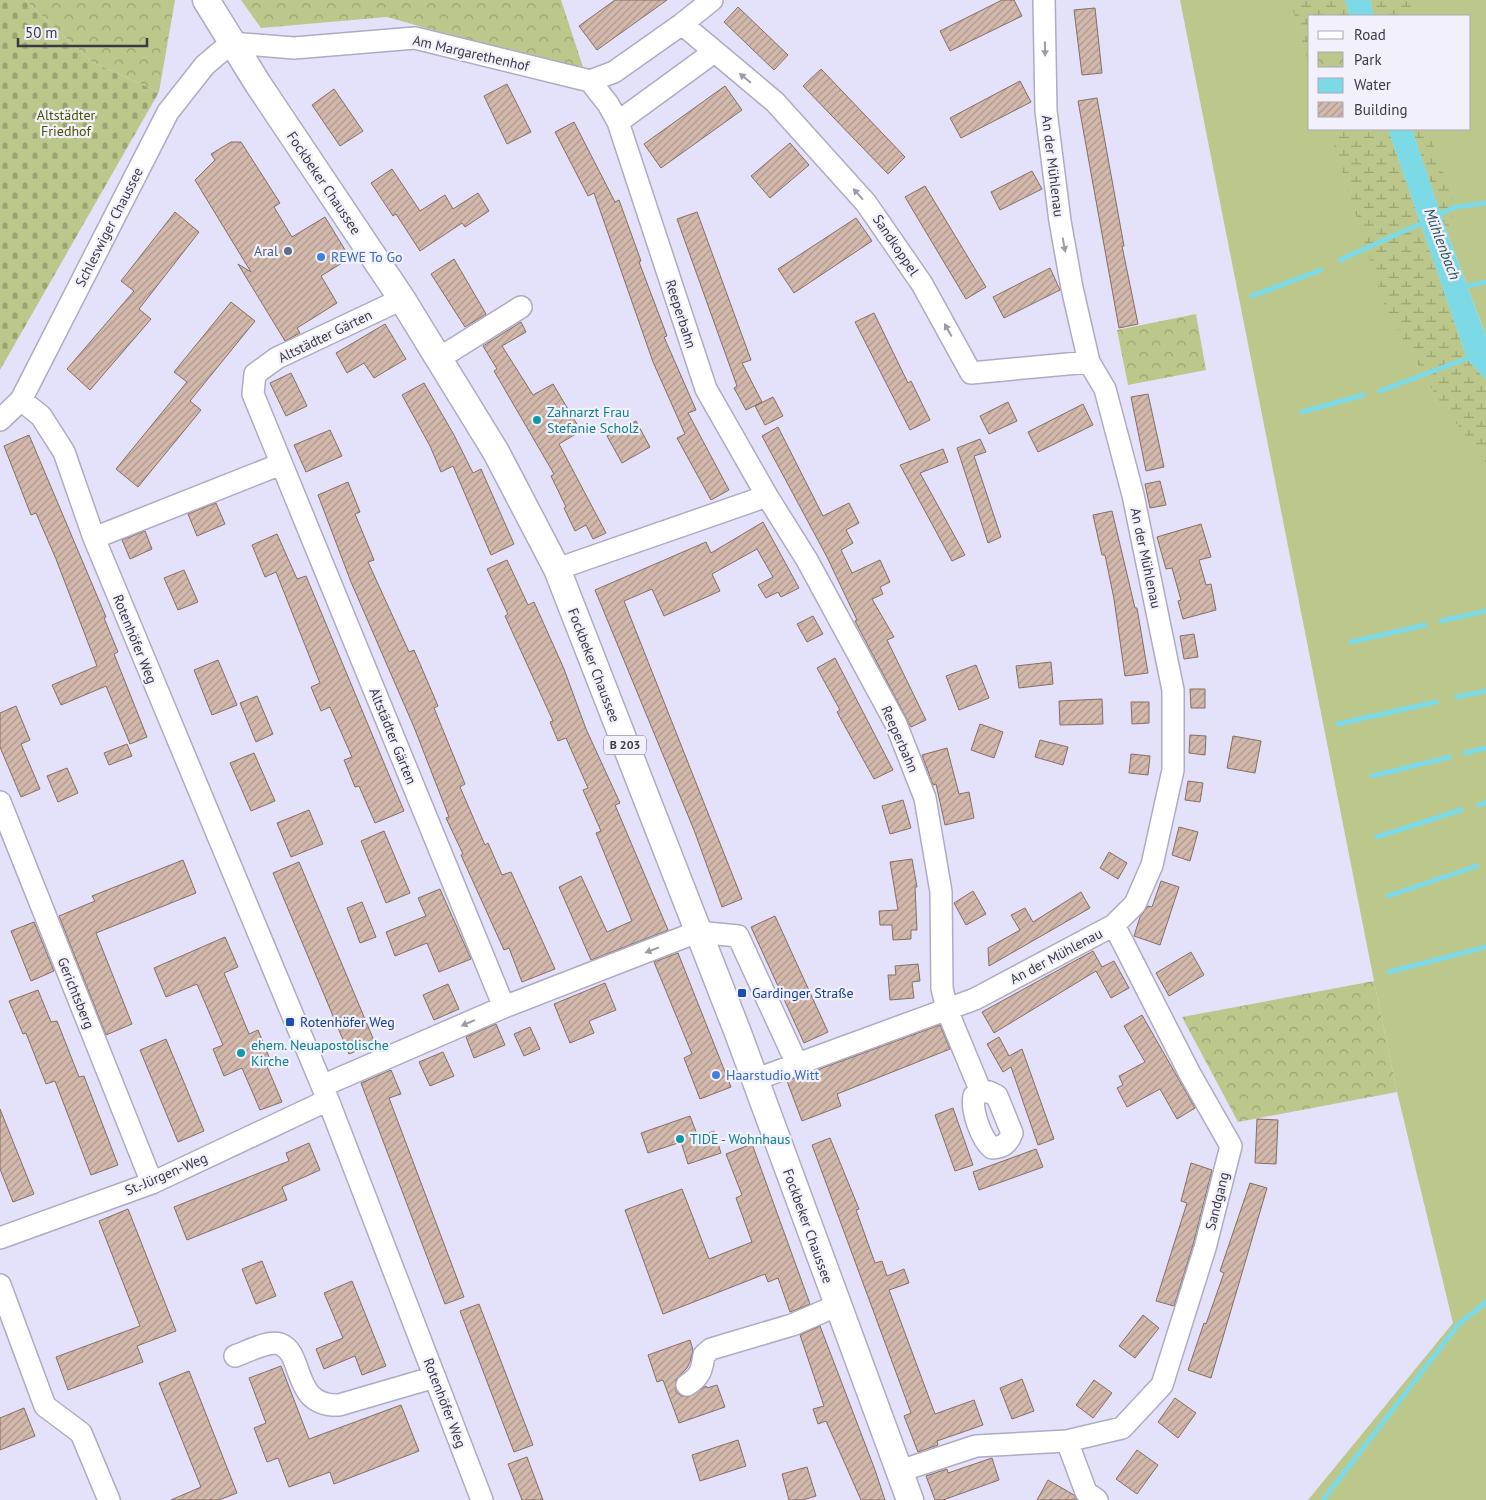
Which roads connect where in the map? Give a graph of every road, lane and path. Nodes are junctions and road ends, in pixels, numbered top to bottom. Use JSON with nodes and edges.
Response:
{"nodes":[{"id":1,"x":206,"y":0,"type":"edge"},
{"id":2,"x":712,"y":0,"type":"edge"},
{"id":3,"x":1044,"y":0,"type":"edge"},
{"id":4,"x":682,"y":24,"type":"junction"},
{"id":5,"x":231,"y":43,"type":"junction"},
{"id":6,"x":714,"y":52,"type":"junction"},
{"id":7,"x":590,"y":81,"type":"junction"},
{"id":8,"x":618,"y":122,"type":"junction"},
{"id":9,"x":402,"y":299,"type":"junction"},
{"id":10,"x":521,"y":307,"type":"dead end"},
{"id":11,"x":438,"y":359,"type":"junction"},
{"id":12,"x":1089,"y":362,"type":"junction"},
{"id":13,"x":21,"y":400,"type":"junction"},
{"id":14,"x":0,"y":420,"type":"edge"},
{"id":15,"x":281,"y":464,"type":"junction"},
{"id":16,"x":767,"y":496,"type":"junction"},
{"id":17,"x":94,"y":538,"type":"junction"},
{"id":18,"x":557,"y":569,"type":"junction"},
{"id":19,"x":0,"y":802,"type":"edge"},
{"id":20,"x":1114,"y":925,"type":"junction"},
{"id":21,"x":697,"y":932,"type":"junction"},
{"id":22,"x":504,"y":1008,"type":"junction"},
{"id":23,"x":947,"y":1010,"type":"junction"},
{"id":24,"x":797,"y":1064,"type":"junction"},
{"id":25,"x":754,"y":1080,"type":"junction"},
{"id":26,"x":982,"y":1092,"type":"dead end"},
{"id":27,"x":325,"y":1093,"type":"junction"},
{"id":28,"x":152,"y":1183,"type":"junction"},
{"id":29,"x":0,"y":1238,"type":"edge"},
{"id":30,"x":0,"y":1285,"type":"edge"},
{"id":31,"x":838,"y":1305,"type":"junction"},
{"id":32,"x":236,"y":1356,"type":"dead end"},
{"id":33,"x":435,"y":1377,"type":"junction"},
{"id":34,"x":687,"y":1385,"type":"dead end"},
{"id":35,"x":1067,"y":1440,"type":"junction"},
{"id":36,"x":900,"y":1471,"type":"junction"},
{"id":37,"x":109,"y":1500,"type":"edge"},
{"id":38,"x":482,"y":1500,"type":"edge"},
{"id":39,"x":910,"y":1500,"type":"edge"},
{"id":40,"x":1097,"y":1500,"type":"edge"}],
"edges":[{"from":1,"to":5,"type":"main road","name":"Fockbeker Chaussee","number":"B 203"},
{"from":2,"to":4,"type":"street"},
{"from":3,"to":12,"type":"street","name":"An der Mühlenau","one_way":true},
{"from":4,"to":6,"type":"street"},
{"from":4,"to":7,"type":"street"},
{"from":5,"to":7,"type":"street","name":"Am Margarethenhof"},
{"from":5,"to":9,"type":"main road","name":"Fockbeker Chaussee","number":"B 203"},
{"from":5,"to":13,"type":"street","name":"Schleswiger Chaussee"},
{"from":6,"to":8,"type":"street"},
{"from":12,"to":6,"type":"street","name":"Sandkoppel","one_way":true},
{"from":7,"to":8,"type":"street"},
{"from":8,"to":16,"type":"street","name":"Reeperbahn"},
{"from":9,"to":11,"type":"main road","name":"Fockbeker Chaussee","number":"B 203"},
{"from":9,"to":15,"type":"street","name":"Altstädter Gärten"},
{"from":10,"to":11,"type":"street"},
{"from":11,"to":18,"type":"main road","name":"Fockbeker Chaussee","number":"B 203"},
{"from":12,"to":20,"type":"street","name":"An der Mühlenau"},
{"from":13,"to":14,"type":"street","name":"Schleswiger Chaussee"},
{"from":13,"to":17,"type":"street","name":"Rotenhöfer Weg"},
{"from":15,"to":17,"type":"street"},
{"from":15,"to":22,"type":"street","name":"Altstädter Gärten"},
{"from":16,"to":18,"type":"street"},
{"from":16,"to":23,"type":"street","name":"Reeperbahn"},
{"from":17,"to":27,"type":"street","name":"Rotenhöfer Weg"},
{"from":18,"to":21,"type":"main road","name":"Fockbeker Chaussee","number":"B 203"},
{"from":19,"to":28,"type":"street","name":"Gerichtsberg"},
{"from":20,"to":23,"type":"street","name":"An der Mühlenau"},
{"from":20,"to":35,"type":"street","name":"Sandgang"},
{"from":21,"to":22,"type":"street","one_way":true},
{"from":21,"to":24,"type":"street"},
{"from":21,"to":25,"type":"main road","name":"Fockbeker Chaussee","number":"B 203"},
{"from":22,"to":27,"type":"street","one_way":true},
{"from":23,"to":24,"type":"street","name":"An der Mühlenau"},
{"from":23,"to":26,"type":"street"},
{"from":24,"to":25,"type":"street","name":"An der Mühlenau"},
{"from":25,"to":31,"type":"main road","name":"Fockbeker Chaussee","number":"B 203"},
{"from":27,"to":28,"type":"street","name":"St.-Jürgen-Weg"},
{"from":27,"to":33,"type":"street","name":"Rotenhöfer Weg"},
{"from":28,"to":29,"type":"street","name":"St.-Jürgen-Weg"},
{"from":30,"to":37,"type":"street"},
{"from":31,"to":34,"type":"street"},
{"from":31,"to":36,"type":"main road","name":"Fockbeker Chaussee","number":"B 203"},
{"from":32,"to":33,"type":"street"},
{"from":33,"to":38,"type":"street","name":"Rotenhöfer Weg"},
{"from":35,"to":36,"type":"street","name":"Sandgang"},
{"from":35,"to":40,"type":"street"},
{"from":36,"to":39,"type":"main road","name":"Fockbeker Chaussee","number":"B 203"}]}
